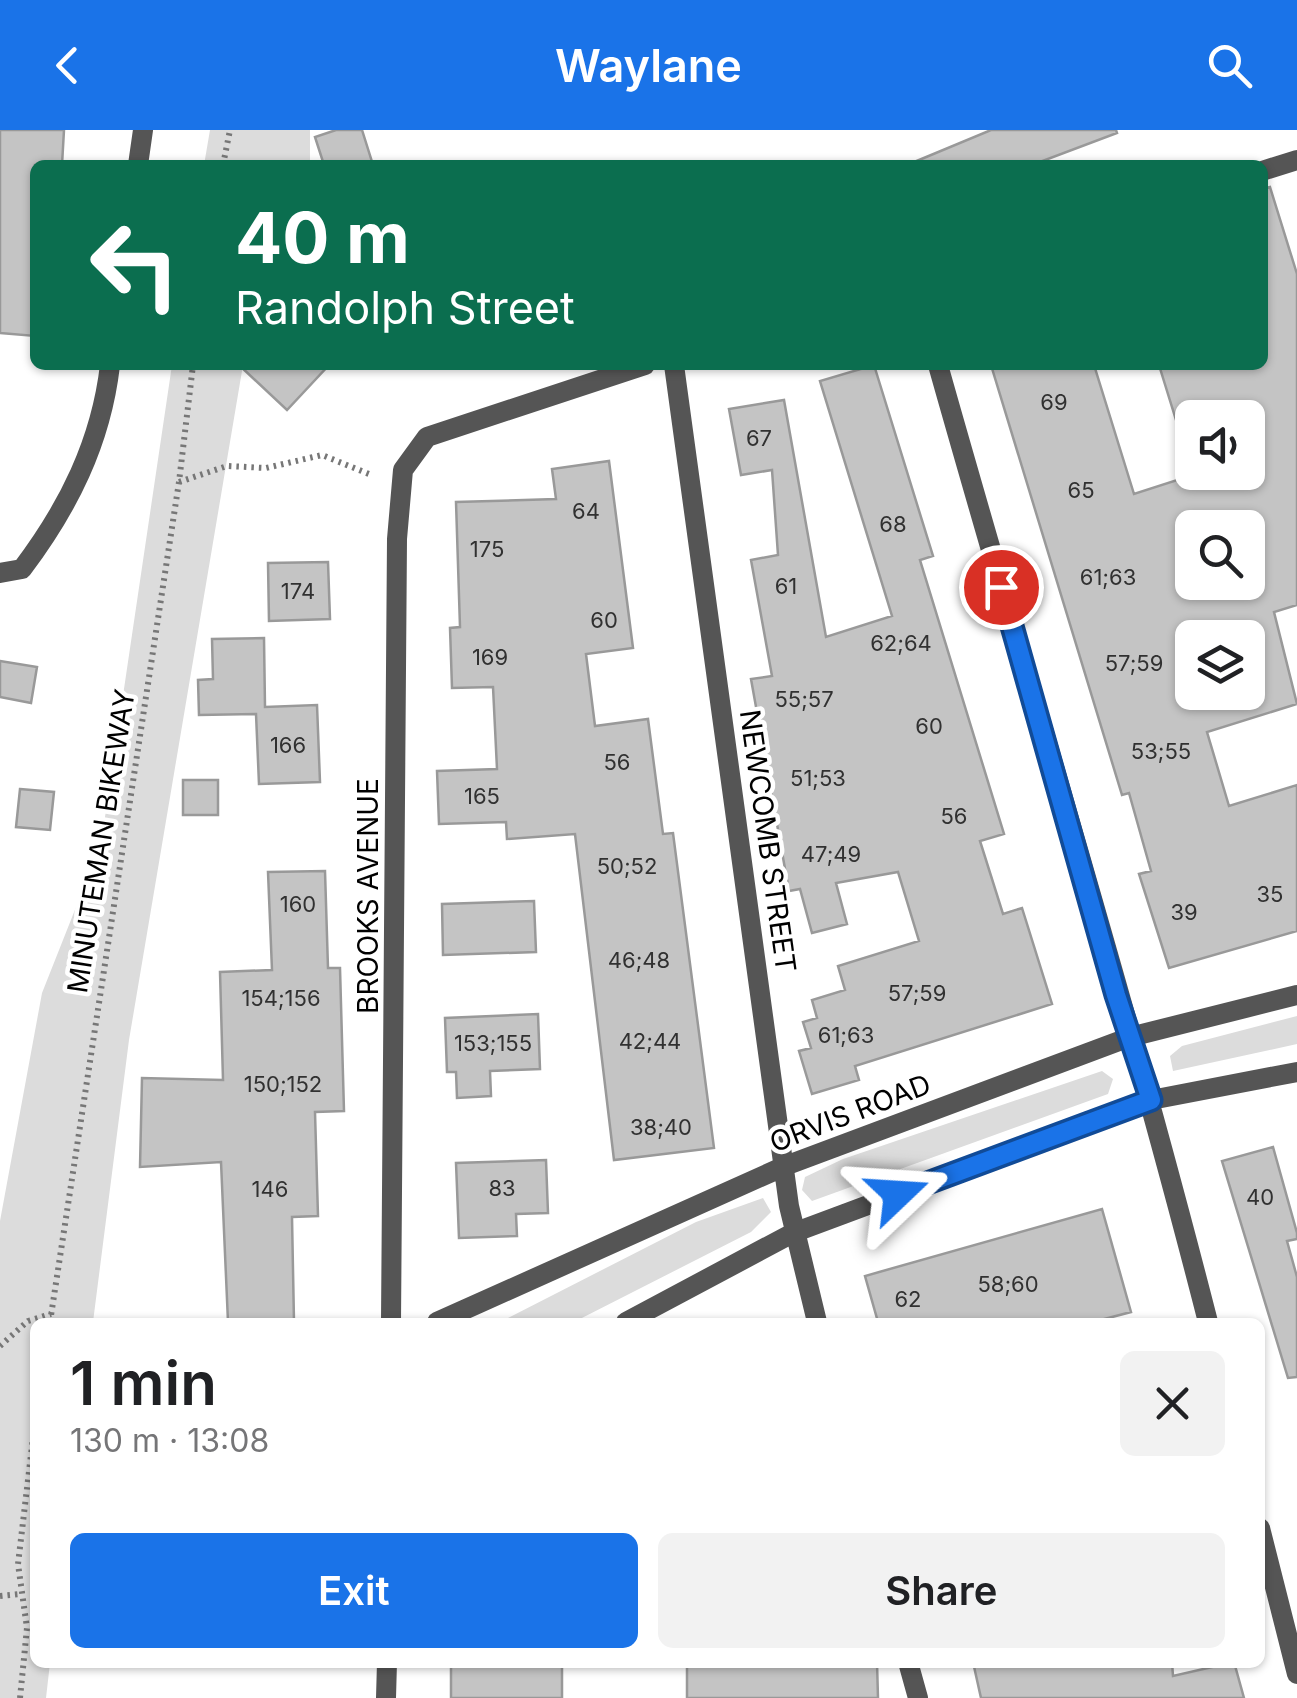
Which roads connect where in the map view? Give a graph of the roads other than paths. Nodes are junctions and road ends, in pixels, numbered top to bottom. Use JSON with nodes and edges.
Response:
{"nodes":[{"id":1,"x":143,"y":130,"type":"edge"},
{"id":2,"x":139,"y":160,"type":"edge"},
{"id":3,"x":1297,"y":160,"type":"edge"},
{"id":4,"x":1268,"y":169,"type":"edge"},
{"id":5,"x":109,"y":370,"type":"edge"},
{"id":6,"x":630,"y":370,"type":"edge"},
{"id":7,"x":675,"y":370,"type":"edge"},
{"id":8,"x":939,"y":370,"type":"edge"},
{"id":9,"x":0,"y":574,"type":"edge"},
{"id":10,"x":1297,"y":995,"type":"edge"},
{"id":11,"x":1130,"y":1038,"type":"junction"},
{"id":12,"x":1297,"y":1072,"type":"edge"},
{"id":13,"x":1151,"y":1100,"type":"junction"},
{"id":14,"x":786,"y":1166,"type":"junction"},
{"id":15,"x":794,"y":1234,"type":"junction"},
{"id":16,"x":391,"y":1318,"type":"edge"},
{"id":17,"x":445,"y":1318,"type":"edge"},
{"id":18,"x":634,"y":1318,"type":"edge"},
{"id":19,"x":816,"y":1318,"type":"edge"},
{"id":20,"x":1207,"y":1318,"type":"edge"},
{"id":21,"x":1265,"y":1548,"type":"edge"},
{"id":22,"x":387,"y":1668,"type":"edge"},
{"id":23,"x":910,"y":1668,"type":"edge"},
{"id":24,"x":1297,"y":1674,"type":"edge"},
{"id":25,"x":386,"y":1698,"type":"edge"},
{"id":26,"x":918,"y":1698,"type":"edge"}],
"edges":[{"from":1,"to":2,"type":"street"},
{"from":3,"to":4,"type":"street"},
{"from":5,"to":9,"type":"street"},
{"from":6,"to":16,"type":"street","name":"BROOKS AVENUE"},
{"from":7,"to":14,"type":"street","name":"NEWCOMB STREET"},
{"from":8,"to":11,"type":"street"},
{"from":10,"to":11,"type":"street","name":"ORVIS ROAD"},
{"from":11,"to":13,"type":"street"},
{"from":11,"to":14,"type":"street","name":"ORVIS ROAD"},
{"from":12,"to":13,"type":"street"},
{"from":13,"to":15,"type":"street"},
{"from":13,"to":20,"type":"street"},
{"from":14,"to":15,"type":"street","name":"NEWCOMB STREET"},
{"from":14,"to":17,"type":"street","name":"ORVIS ROAD"},
{"from":15,"to":18,"type":"street"},
{"from":15,"to":19,"type":"street","name":"NEWCOMB STREET"},
{"from":21,"to":24,"type":"street"},
{"from":22,"to":25,"type":"street"},
{"from":23,"to":26,"type":"street"}]}
